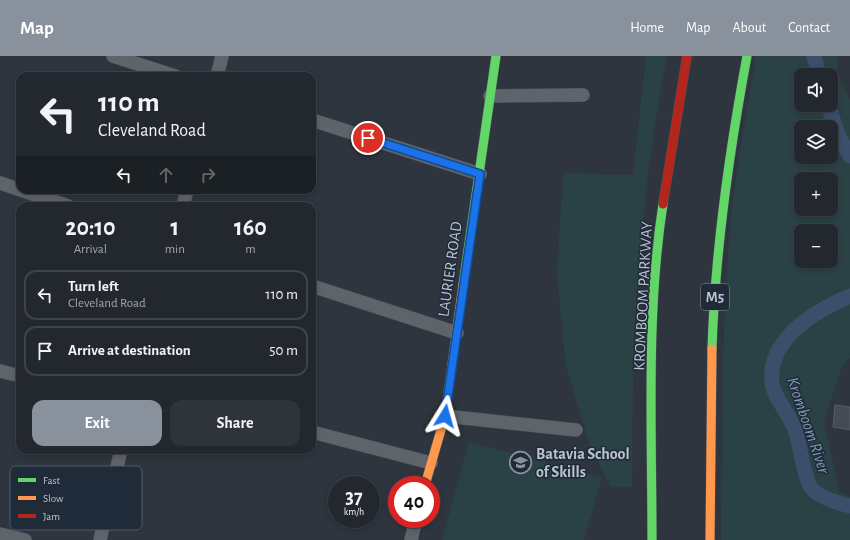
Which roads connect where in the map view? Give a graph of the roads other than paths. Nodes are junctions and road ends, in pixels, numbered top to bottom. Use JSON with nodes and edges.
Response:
{"nodes":[{"id":1,"x":113,"y":56,"type":"edge"},
{"id":2,"x":222,"y":56,"type":"edge"},
{"id":3,"x":496,"y":56,"type":"edge"},
{"id":4,"x":687,"y":56,"type":"edge"},
{"id":5,"x":747,"y":56,"type":"edge"},
{"id":6,"x":163,"y":72,"type":"edge"},
{"id":7,"x":218,"y":72,"type":"edge"},
{"id":8,"x":583,"y":95,"type":"dead end"},
{"id":9,"x":490,"y":96,"type":"junction"},
{"id":10,"x":316,"y":121,"type":"edge"},
{"id":11,"x":480,"y":174,"type":"junction"},
{"id":12,"x":0,"y":183,"type":"edge"},
{"id":13,"x":16,"y":188,"type":"edge"},
{"id":14,"x":33,"y":194,"type":"edge"},
{"id":15,"x":56,"y":202,"type":"edge"},
{"id":16,"x":316,"y":287,"type":"edge"},
{"id":17,"x":457,"y":333,"type":"junction"},
{"id":18,"x":0,"y":371,"type":"edge"},
{"id":19,"x":16,"y":375,"type":"edge"},
{"id":20,"x":445,"y":416,"type":"junction"},
{"id":21,"x":576,"y":430,"type":"dead end"},
{"id":22,"x":316,"y":433,"type":"edge"},
{"id":23,"x":121,"y":454,"type":"edge"},
{"id":24,"x":431,"y":463,"type":"junction"},
{"id":25,"x":118,"y":466,"type":"edge"},
{"id":26,"x":428,"y":476,"type":"edge"},
{"id":27,"x":414,"y":528,"type":"edge"},
{"id":28,"x":102,"y":530,"type":"edge"},
{"id":29,"x":0,"y":534,"type":"edge"},
{"id":30,"x":25,"y":540,"type":"edge"},
{"id":31,"x":100,"y":540,"type":"edge"},
{"id":32,"x":411,"y":540,"type":"edge"},
{"id":33,"x":652,"y":540,"type":"edge"},
{"id":34,"x":710,"y":540,"type":"edge"}],
"edges":[{"from":1,"to":6,"type":"street"},
{"from":2,"to":7,"type":"street"},
{"from":3,"to":9,"type":"main road","name":"LAURIER ROAD"},
{"from":4,"to":33,"type":"main road","name":"KROMBOOM PARKWAY"},
{"from":5,"to":34,"type":"main road","number":"M5"},
{"from":8,"to":9,"type":"street"},
{"from":9,"to":11,"type":"main road","name":"LAURIER ROAD"},
{"from":10,"to":11,"type":"street"},
{"from":11,"to":17,"type":"main road","name":"LAURIER ROAD"},
{"from":12,"to":13,"type":"street"},
{"from":14,"to":15,"type":"street"},
{"from":16,"to":17,"type":"street"},
{"from":17,"to":20,"type":"main road","name":"LAURIER ROAD"},
{"from":18,"to":19,"type":"street"},
{"from":20,"to":21,"type":"street"},
{"from":20,"to":24,"type":"main road","name":"LAURIER ROAD"},
{"from":22,"to":24,"type":"street"},
{"from":23,"to":25,"type":"street"},
{"from":24,"to":26,"type":"main road","name":"LAURIER ROAD"},
{"from":27,"to":32,"type":"street"},
{"from":28,"to":31,"type":"street"},
{"from":29,"to":30,"type":"street"}]}
